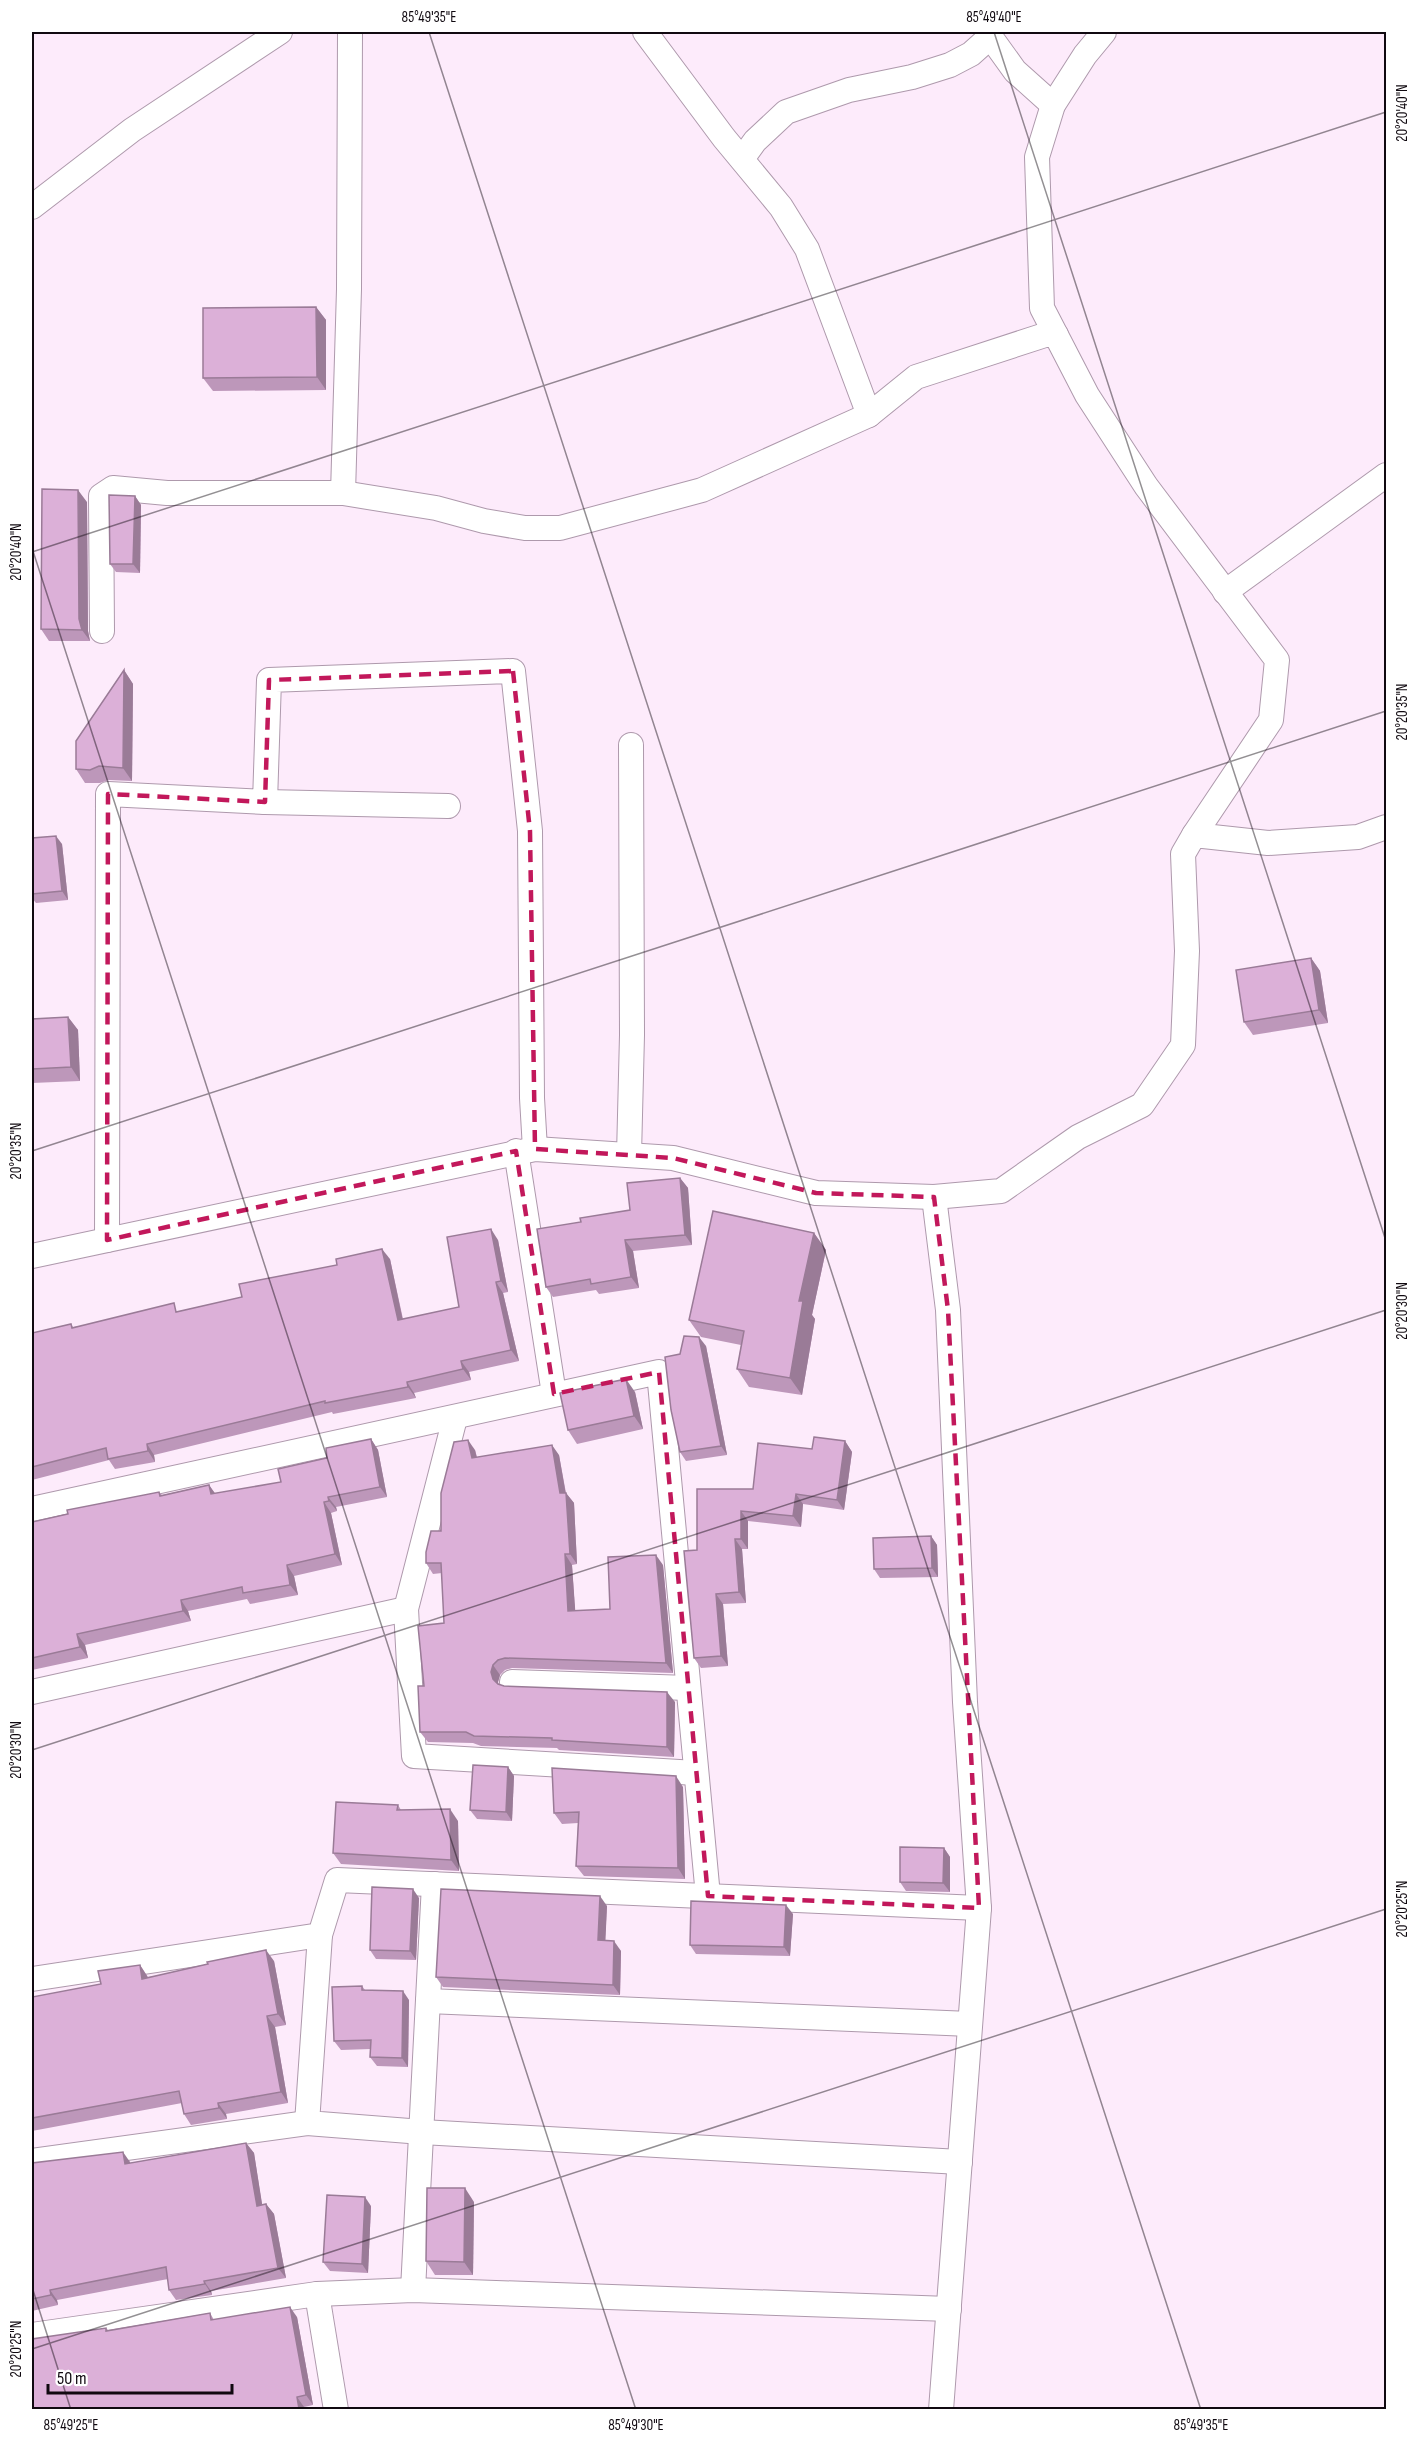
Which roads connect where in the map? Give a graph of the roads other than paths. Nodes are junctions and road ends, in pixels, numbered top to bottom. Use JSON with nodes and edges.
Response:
{"nodes":[{"id":1,"x":280,"y":32,"type":"edge"},
{"id":2,"x":350,"y":32,"type":"edge"},
{"id":3,"x":645,"y":32,"type":"edge"},
{"id":4,"x":1104,"y":32,"type":"edge"},
{"id":5,"x":989,"y":34,"type":"edge"},
{"id":6,"x":1053,"y":105,"type":"junction"},
{"id":7,"x":741,"y":159,"type":"junction"},
{"id":8,"x":32,"y":207,"type":"edge"},
{"id":9,"x":1056,"y":335,"type":"junction"},
{"id":10,"x":868,"y":415,"type":"junction"},
{"id":11,"x":1386,"y":475,"type":"edge"},
{"id":12,"x":343,"y":493,"type":"junction"},
{"id":13,"x":1225,"y":592,"type":"junction"},
{"id":14,"x":102,"y":632,"type":"dead end"},
{"id":15,"x":632,"y":744,"type":"dead end"},
{"id":16,"x":265,"y":802,"type":"junction"},
{"id":17,"x":448,"y":806,"type":"dead end"},
{"id":18,"x":1386,"y":827,"type":"edge"},
{"id":19,"x":1194,"y":835,"type":"junction"},
{"id":20,"x":526,"y":1150,"type":"junction"},
{"id":21,"x":629,"y":1155,"type":"junction"},
{"id":22,"x":934,"y":1197,"type":"junction"},
{"id":23,"x":107,"y":1239,"type":"junction"},
{"id":24,"x":32,"y":1256,"type":"edge"},
{"id":25,"x":554,"y":1394,"type":"junction"},
{"id":26,"x":455,"y":1418,"type":"junction"},
{"id":27,"x":32,"y":1509,"type":"edge"},
{"id":28,"x":405,"y":1609,"type":"junction"},
{"id":29,"x":512,"y":1682,"type":"dead end"},
{"id":30,"x":688,"y":1688,"type":"junction"},
{"id":31,"x":32,"y":1692,"type":"edge"},
{"id":32,"x":696,"y":1773,"type":"junction"},
{"id":33,"x":434,"y":1884,"type":"junction"},
{"id":34,"x":708,"y":1896,"type":"junction"},
{"id":35,"x":979,"y":1908,"type":"junction"},
{"id":36,"x":320,"y":1935,"type":"junction"},
{"id":37,"x":32,"y":1979,"type":"edge"},
{"id":38,"x":428,"y":2001,"type":"junction"},
{"id":39,"x":970,"y":2024,"type":"junction"},
{"id":40,"x":307,"y":2123,"type":"junction"},
{"id":41,"x":422,"y":2132,"type":"junction"},
{"id":42,"x":32,"y":2161,"type":"edge"},
{"id":43,"x":960,"y":2162,"type":"junction"},
{"id":44,"x":413,"y":2290,"type":"junction"},
{"id":45,"x":317,"y":2294,"type":"junction"},
{"id":46,"x":948,"y":2309,"type":"junction"},
{"id":47,"x":32,"y":2334,"type":"edge"},
{"id":48,"x":336,"y":2409,"type":"edge"},
{"id":49,"x":941,"y":2409,"type":"edge"}],
"edges":[{"from":1,"to":8,"type":"street"},
{"from":2,"to":12,"type":"street"},
{"from":3,"to":7,"type":"street"},
{"from":4,"to":6,"type":"street"},
{"from":5,"to":6,"type":"street"},
{"from":5,"to":7,"type":"street"},
{"from":6,"to":9,"type":"street"},
{"from":7,"to":10,"type":"street"},
{"from":9,"to":10,"type":"street"},
{"from":9,"to":13,"type":"street"},
{"from":10,"to":12,"type":"street"},
{"from":11,"to":13,"type":"street"},
{"from":12,"to":14,"type":"street"},
{"from":13,"to":19,"type":"street"},
{"from":15,"to":21,"type":"street"},
{"from":16,"to":17,"type":"street"},
{"from":16,"to":20,"type":"street"},
{"from":16,"to":23,"type":"street"},
{"from":18,"to":19,"type":"street"},
{"from":19,"to":22,"type":"street"},
{"from":20,"to":21,"type":"street"},
{"from":20,"to":23,"type":"street"},
{"from":20,"to":25,"type":"street"},
{"from":21,"to":22,"type":"street"},
{"from":22,"to":35,"type":"street"},
{"from":23,"to":24,"type":"street"},
{"from":25,"to":26,"type":"street"},
{"from":25,"to":30,"type":"street"},
{"from":26,"to":27,"type":"street"},
{"from":26,"to":28,"type":"street"},
{"from":28,"to":31,"type":"street"},
{"from":28,"to":32,"type":"street"},
{"from":29,"to":30,"type":"street"},
{"from":30,"to":32,"type":"street"},
{"from":32,"to":34,"type":"street"},
{"from":33,"to":34,"type":"street"},
{"from":33,"to":36,"type":"street"},
{"from":33,"to":38,"type":"street"},
{"from":34,"to":35,"type":"street"},
{"from":35,"to":39,"type":"street"},
{"from":36,"to":37,"type":"street"},
{"from":36,"to":40,"type":"street"},
{"from":38,"to":39,"type":"street"},
{"from":38,"to":41,"type":"street"},
{"from":39,"to":43,"type":"street"},
{"from":40,"to":41,"type":"street"},
{"from":40,"to":42,"type":"street"},
{"from":41,"to":43,"type":"street"},
{"from":41,"to":44,"type":"street"},
{"from":43,"to":46,"type":"street"},
{"from":44,"to":45,"type":"street"},
{"from":44,"to":46,"type":"street"},
{"from":45,"to":47,"type":"street"},
{"from":45,"to":48,"type":"street"},
{"from":46,"to":49,"type":"street"}]}
